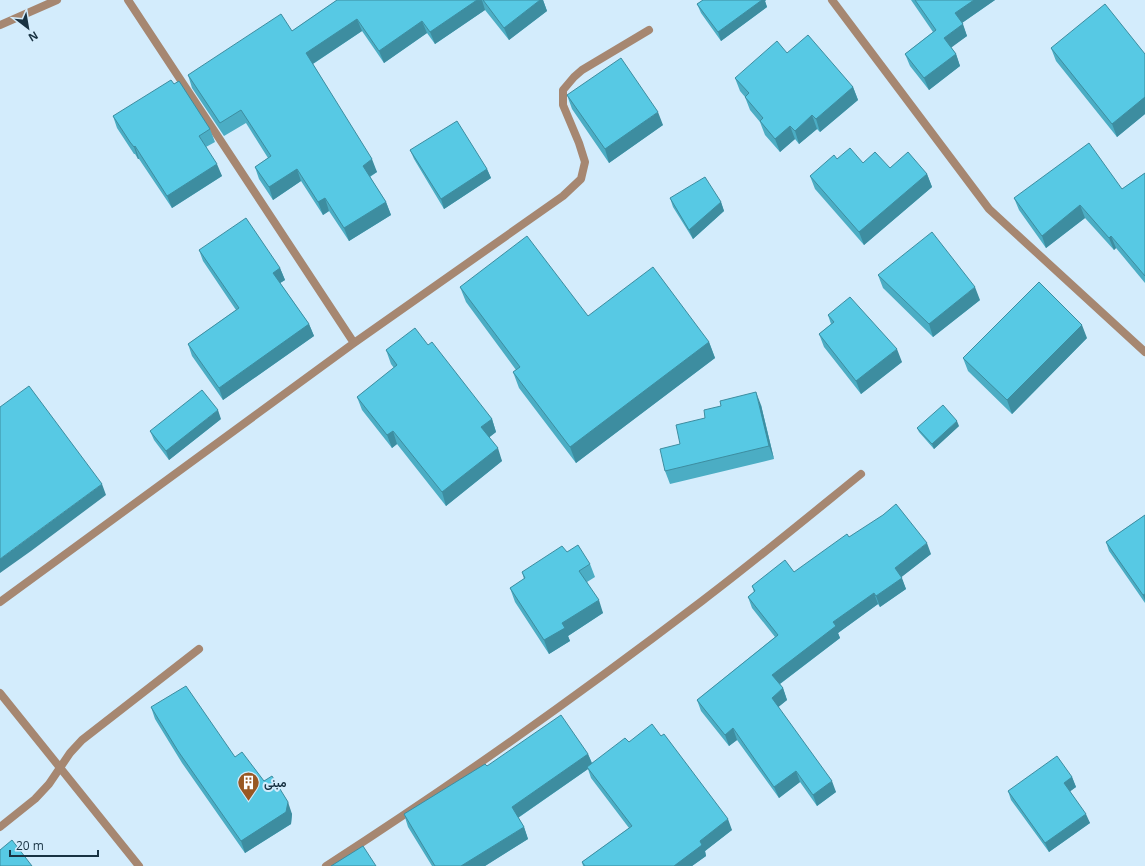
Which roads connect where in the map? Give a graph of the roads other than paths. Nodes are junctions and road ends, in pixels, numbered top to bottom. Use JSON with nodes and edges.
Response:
{"nodes":[{"id":1,"x":57,"y":0,"type":"edge"},
{"id":2,"x":128,"y":0,"type":"edge"},
{"id":3,"x":832,"y":0,"type":"edge"},
{"id":4,"x":0,"y":25,"type":"edge"},
{"id":5,"x":649,"y":30,"type":"dead end"},
{"id":6,"x":354,"y":343,"type":"junction"},
{"id":7,"x":1145,"y":352,"type":"edge"},
{"id":8,"x":861,"y":474,"type":"dead end"},
{"id":9,"x":0,"y":602,"type":"edge"},
{"id":10,"x":199,"y":649,"type":"dead end"},
{"id":11,"x":0,"y":693,"type":"edge"},
{"id":12,"x":60,"y":767,"type":"junction"},
{"id":13,"x":0,"y":827,"type":"edge"},
{"id":14,"x":140,"y":866,"type":"edge"},
{"id":15,"x":326,"y":866,"type":"edge"}],
"edges":[{"from":1,"to":4,"type":"street"},
{"from":2,"to":6,"type":"street"},
{"from":3,"to":7,"type":"street"},
{"from":5,"to":6,"type":"street"},
{"from":6,"to":9,"type":"street"},
{"from":8,"to":15,"type":"street"},
{"from":10,"to":12,"type":"street"},
{"from":11,"to":12,"type":"street"},
{"from":12,"to":13,"type":"street"},
{"from":12,"to":14,"type":"street"}]}
